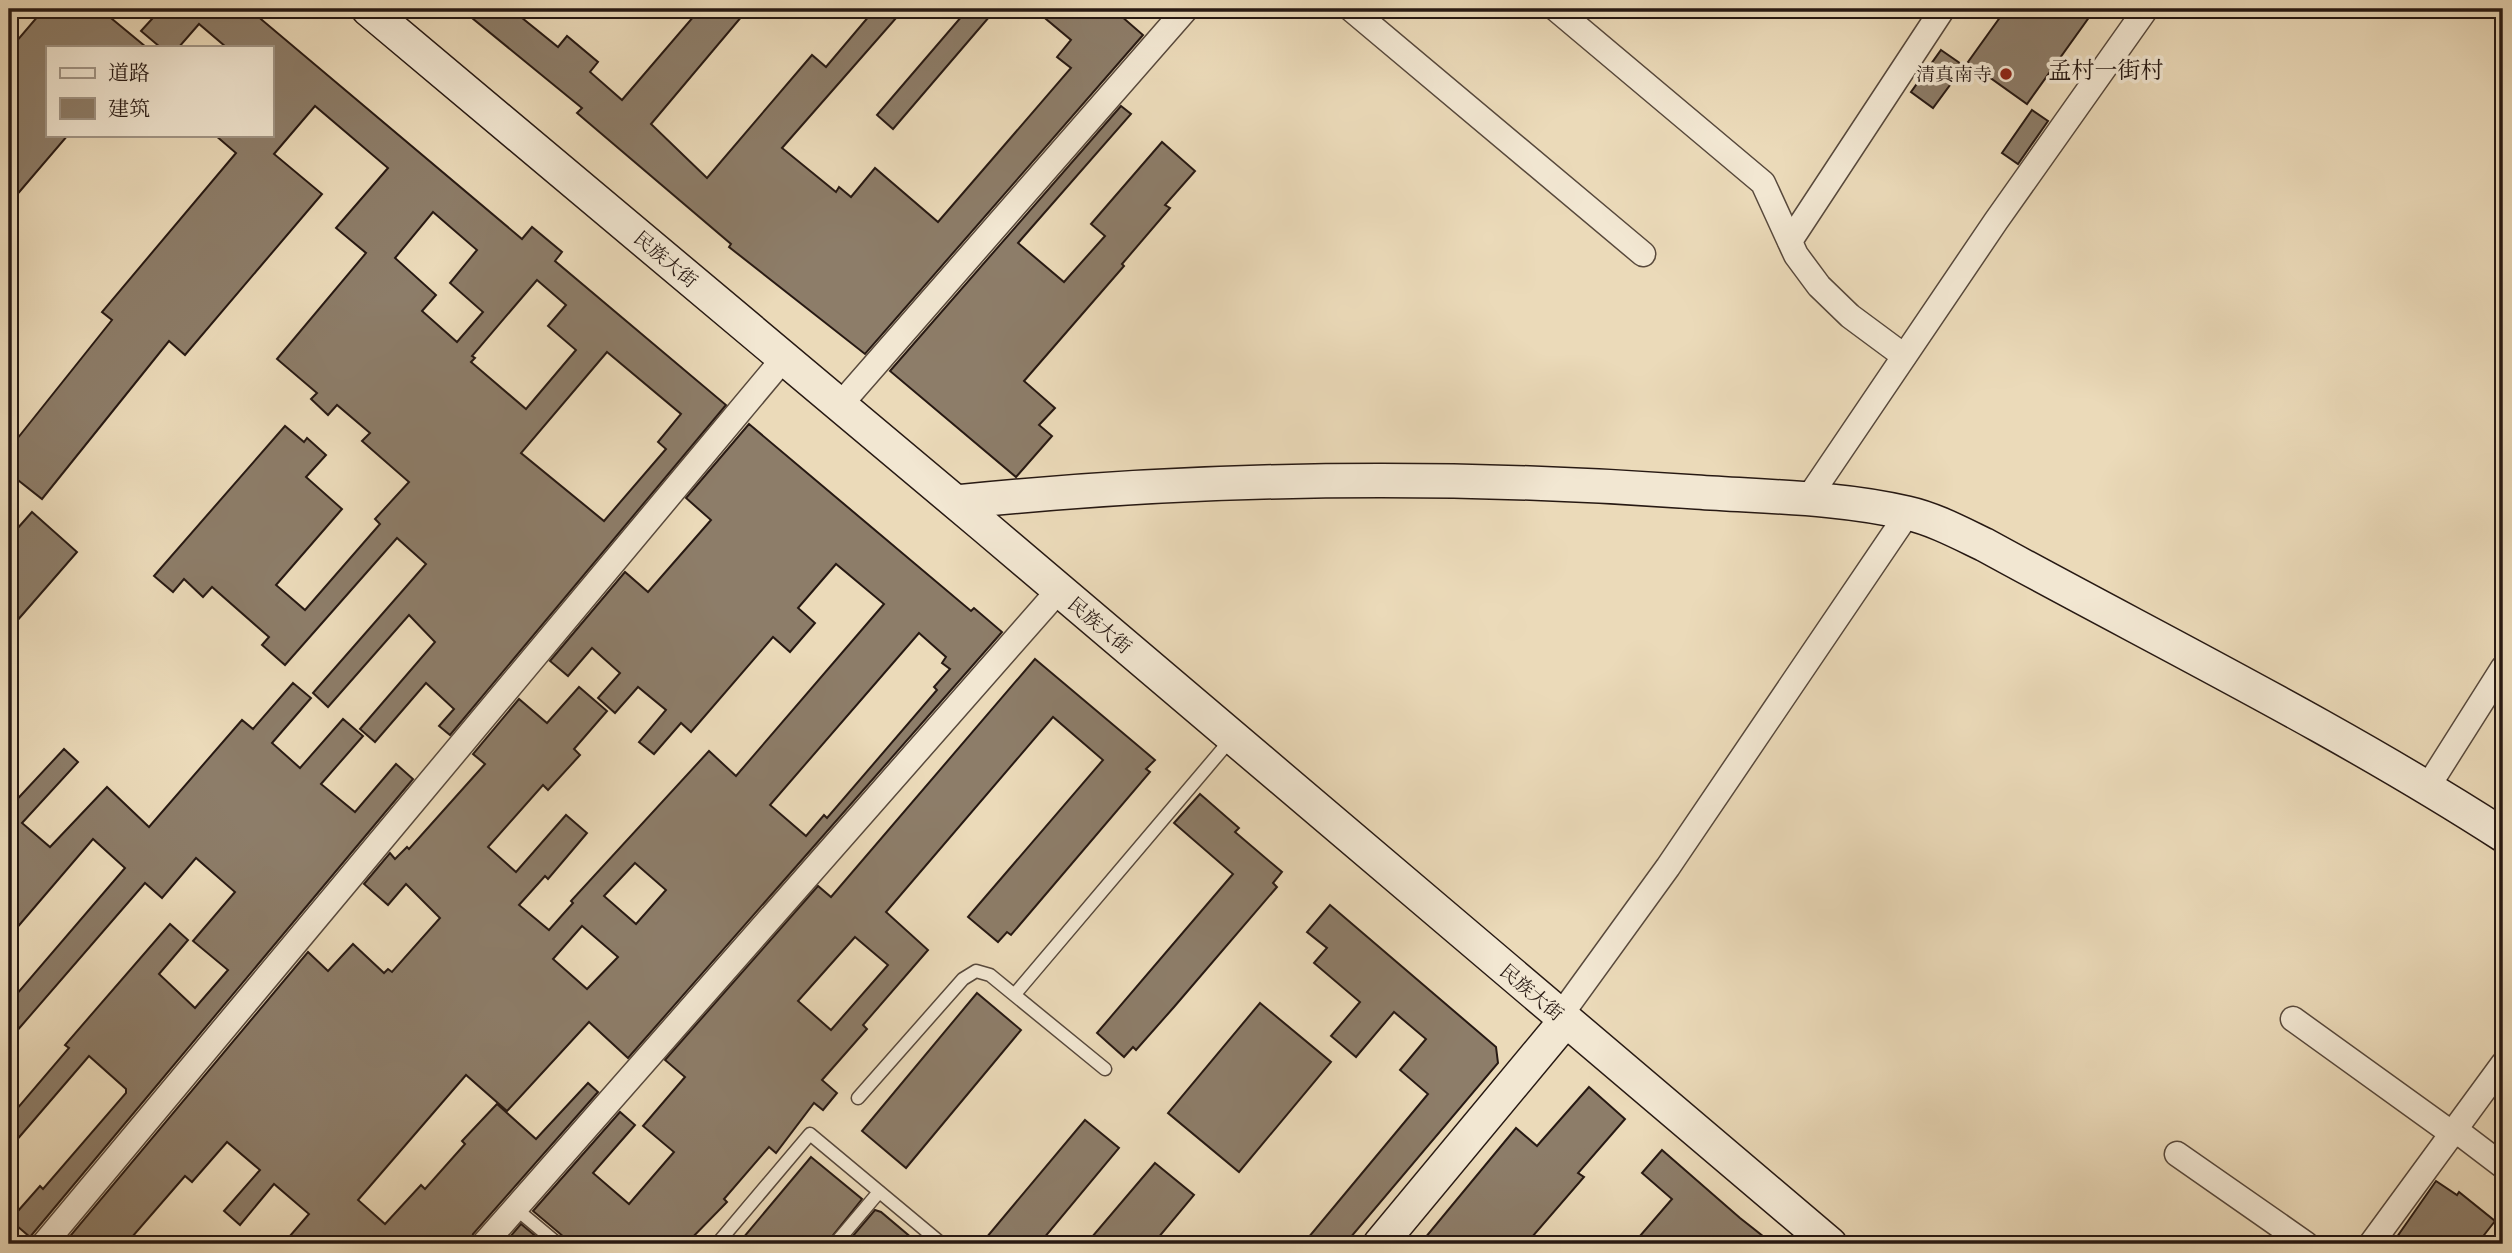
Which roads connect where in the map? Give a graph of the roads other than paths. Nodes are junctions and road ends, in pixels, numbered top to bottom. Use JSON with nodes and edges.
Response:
{"nodes":[{"id":1,"x":368,"y":9,"type":"edge"},
{"id":2,"x":1186,"y":9,"type":"edge"},
{"id":3,"x":1351,"y":9,"type":"edge"},
{"id":4,"x":1556,"y":9,"type":"edge"},
{"id":5,"x":2146,"y":9,"type":"edge"},
{"id":6,"x":1942,"y":10,"type":"edge"},
{"id":7,"x":1790,"y":241,"type":"junction"},
{"id":8,"x":1643,"y":254,"type":"dead end"},
{"id":9,"x":1905,"y":356,"type":"junction"},
{"id":10,"x":784,"y":358,"type":"junction"},
{"id":11,"x":840,"y":405,"type":"junction"},
{"id":12,"x":1807,"y":500,"type":"junction"},
{"id":13,"x":956,"y":502,"type":"junction"},
{"id":14,"x":1908,"y":513,"type":"junction"},
{"id":15,"x":1059,"y":590,"type":"junction"},
{"id":16,"x":2503,"y":668,"type":"edge"},
{"id":17,"x":1233,"y":737,"type":"junction"},
{"id":18,"x":2427,"y":788,"type":"junction"},
{"id":19,"x":2503,"y":835,"type":"edge"},
{"id":20,"x":1016,"y":994,"type":"junction"},
{"id":21,"x":1563,"y":1018,"type":"junction"},
{"id":22,"x":2293,"y":1019,"type":"dead end"},
{"id":23,"x":2503,"y":1064,"type":"edge"},
{"id":24,"x":1105,"y":1069,"type":"dead end"},
{"id":25,"x":858,"y":1097,"type":"dead end"},
{"id":26,"x":2456,"y":1133,"type":"junction"},
{"id":27,"x":2177,"y":1154,"type":"dead end"},
{"id":28,"x":2503,"y":1166,"type":"edge"},
{"id":29,"x":879,"y":1192,"type":"junction"},
{"id":30,"x":515,"y":1208,"type":"junction"},
{"id":31,"x":44,"y":1244,"type":"edge"},
{"id":32,"x":484,"y":1244,"type":"edge"},
{"id":33,"x":558,"y":1244,"type":"edge"},
{"id":34,"x":717,"y":1244,"type":"edge"},
{"id":35,"x":835,"y":1244,"type":"edge"},
{"id":36,"x":942,"y":1244,"type":"edge"},
{"id":37,"x":1380,"y":1244,"type":"edge"},
{"id":38,"x":1830,"y":1244,"type":"edge"},
{"id":39,"x":2306,"y":1244,"type":"edge"},
{"id":40,"x":2371,"y":1244,"type":"edge"}],
"edges":[{"from":1,"to":10,"type":"street","name":"民族大街"},
{"from":2,"to":11,"type":"street"},
{"from":3,"to":8,"type":"street"},
{"from":4,"to":7,"type":"street"},
{"from":5,"to":9,"type":"street"},
{"from":6,"to":7,"type":"street"},
{"from":7,"to":9,"type":"street"},
{"from":9,"to":12,"type":"street"},
{"from":10,"to":11,"type":"street","name":"民族大街"},
{"from":10,"to":31,"type":"street"},
{"from":11,"to":13,"type":"street","name":"民族大街"},
{"from":12,"to":13,"type":"street"},
{"from":12,"to":14,"type":"street"},
{"from":13,"to":15,"type":"street","name":"民族大街"},
{"from":14,"to":18,"type":"street"},
{"from":14,"to":21,"type":"street"},
{"from":15,"to":17,"type":"street","name":"民族大街"},
{"from":15,"to":30,"type":"street"},
{"from":16,"to":18,"type":"street"},
{"from":17,"to":20,"type":"lane"},
{"from":17,"to":21,"type":"street","name":"民族大街"},
{"from":18,"to":19,"type":"street"},
{"from":20,"to":24,"type":"lane"},
{"from":20,"to":25,"type":"lane"},
{"from":21,"to":37,"type":"street"},
{"from":21,"to":38,"type":"street","name":"民族大街"},
{"from":22,"to":26,"type":"street"},
{"from":23,"to":26,"type":"street"},
{"from":26,"to":28,"type":"street"},
{"from":26,"to":40,"type":"street"},
{"from":27,"to":39,"type":"street"},
{"from":29,"to":34,"type":"lane"},
{"from":29,"to":35,"type":"lane"},
{"from":29,"to":36,"type":"lane"},
{"from":30,"to":32,"type":"street"},
{"from":30,"to":33,"type":"lane"}]}
